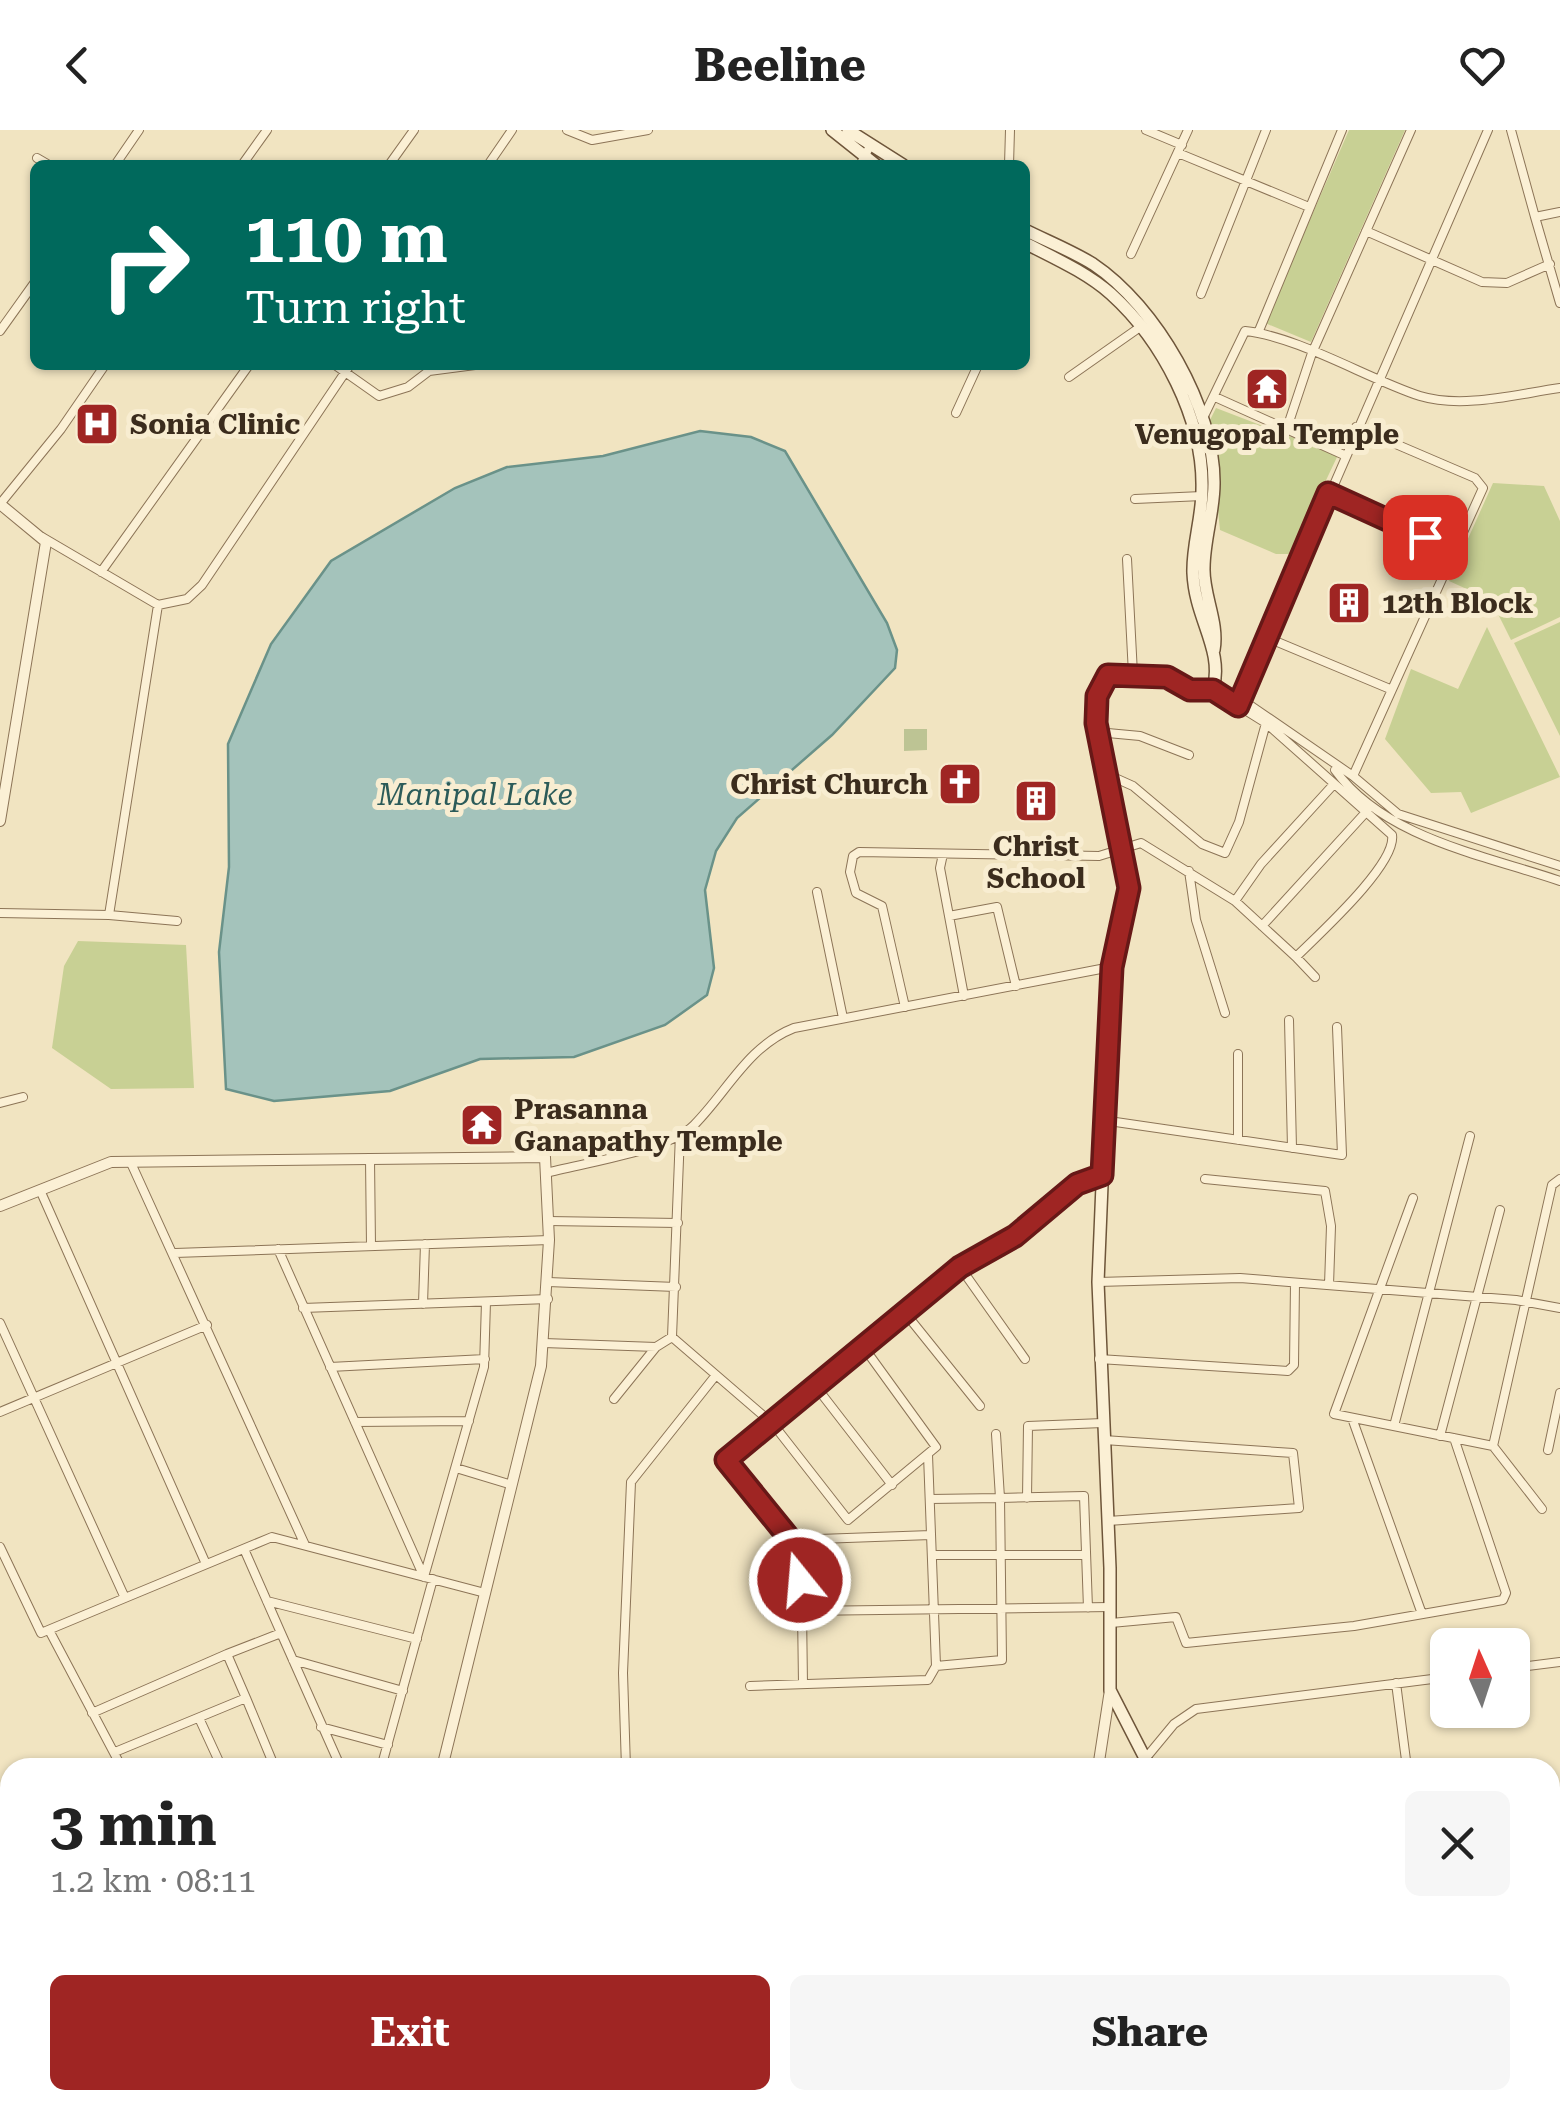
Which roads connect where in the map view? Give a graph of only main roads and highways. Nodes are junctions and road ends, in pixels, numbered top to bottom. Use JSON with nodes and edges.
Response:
{"nodes":[{"id":1,"x":832,"y":130,"type":"edge"},
{"id":2,"x":848,"y":130,"type":"edge"},
{"id":3,"x":865,"y":156,"type":"edge"},
{"id":4,"x":1030,"y":232,"type":"edge"},
{"id":5,"x":1030,"y":246,"type":"edge"},
{"id":6,"x":1146,"y":323,"type":"junction"},
{"id":7,"x":1214,"y":650,"type":"junction"},
{"id":8,"x":1145,"y":1758,"type":"edge"}],
"edges":[{"from":1,"to":3,"type":"main road"},
{"from":2,"to":3,"type":"main road"},
{"from":4,"to":6,"type":"main road"},
{"from":5,"to":6,"type":"main road"},
{"from":6,"to":7,"type":"main road"},
{"from":6,"to":7,"type":"main road"},
{"from":7,"to":8,"type":"main road"}]}
